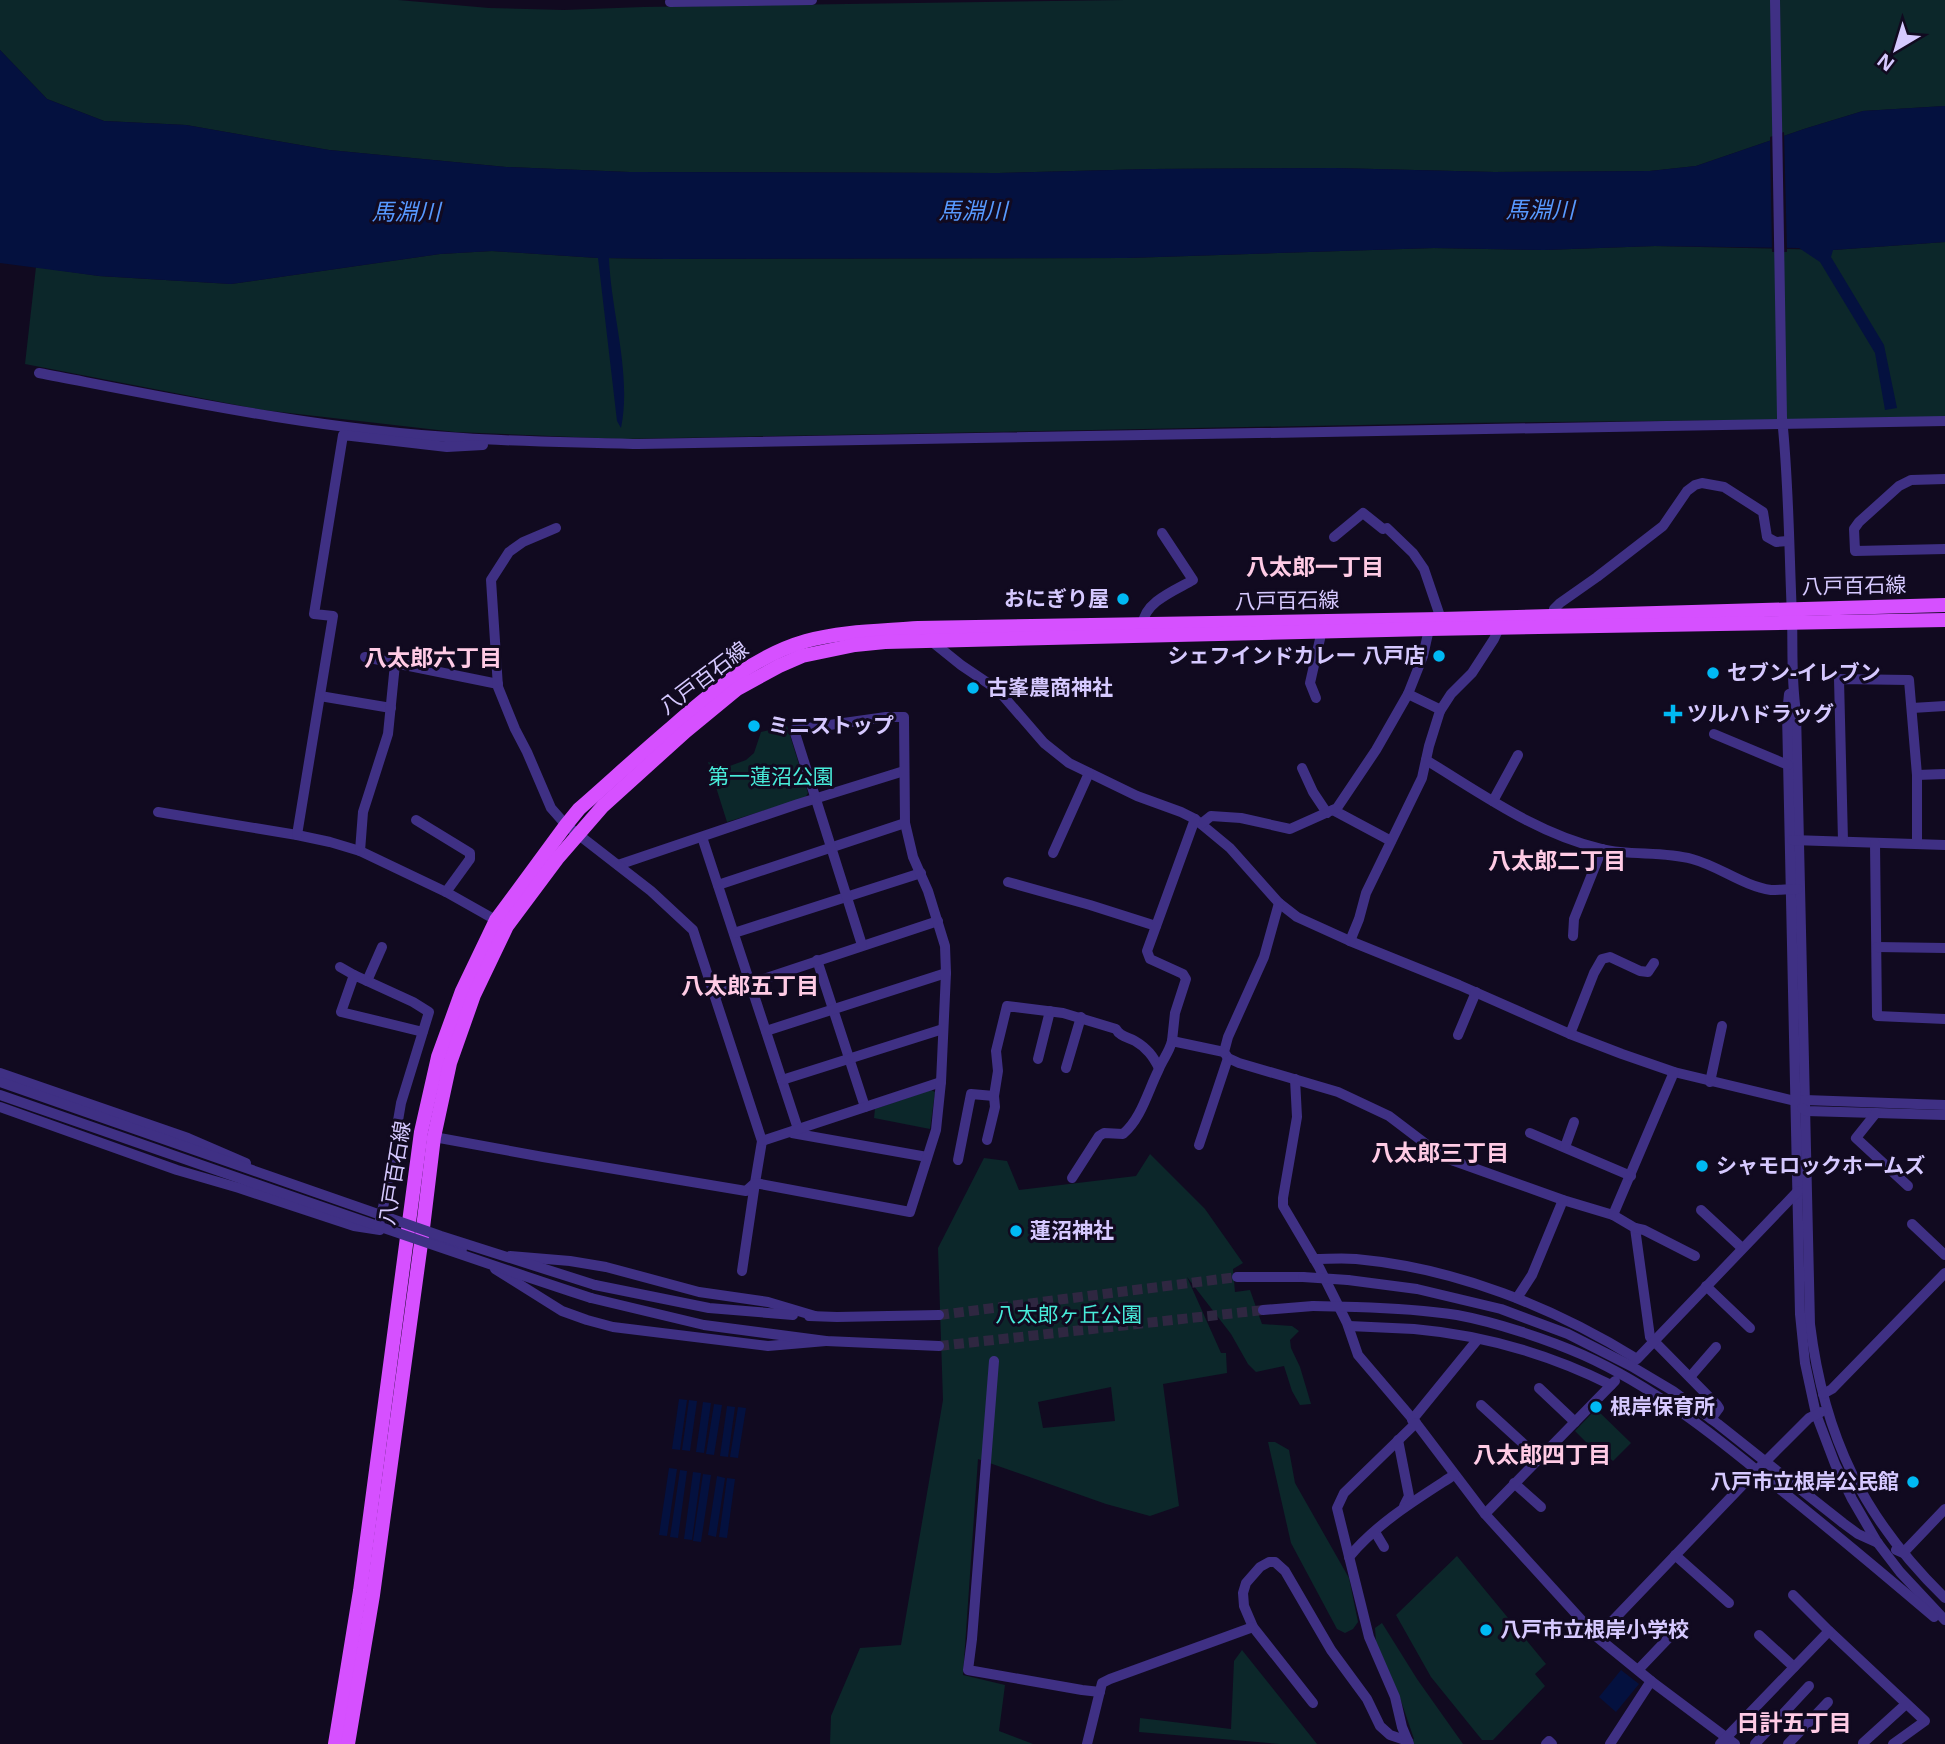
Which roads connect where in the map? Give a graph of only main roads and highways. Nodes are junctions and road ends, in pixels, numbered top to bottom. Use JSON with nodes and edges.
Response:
{"nodes":[{"id":1,"x":1945,"y":605,"type":"edge"},
{"id":2,"x":1945,"y":620,"type":"edge"},
{"id":3,"x":571,"y":830,"type":"junction"},
{"id":4,"x":502,"y":923,"type":"junction"},
{"id":5,"x":335,"y":1744,"type":"edge"},
{"id":6,"x":348,"y":1744,"type":"edge"}],
"edges":[{"from":1,"to":3,"type":"main road","name":"八戸百石線"},
{"from":2,"to":3,"type":"main road","name":"八戸百石線"},
{"from":3,"to":4,"type":"main road","name":"八戸百石線"},
{"from":4,"to":5,"type":"main road","name":"八戸百石線"},
{"from":4,"to":6,"type":"main road","name":"八戸百石線"}]}
